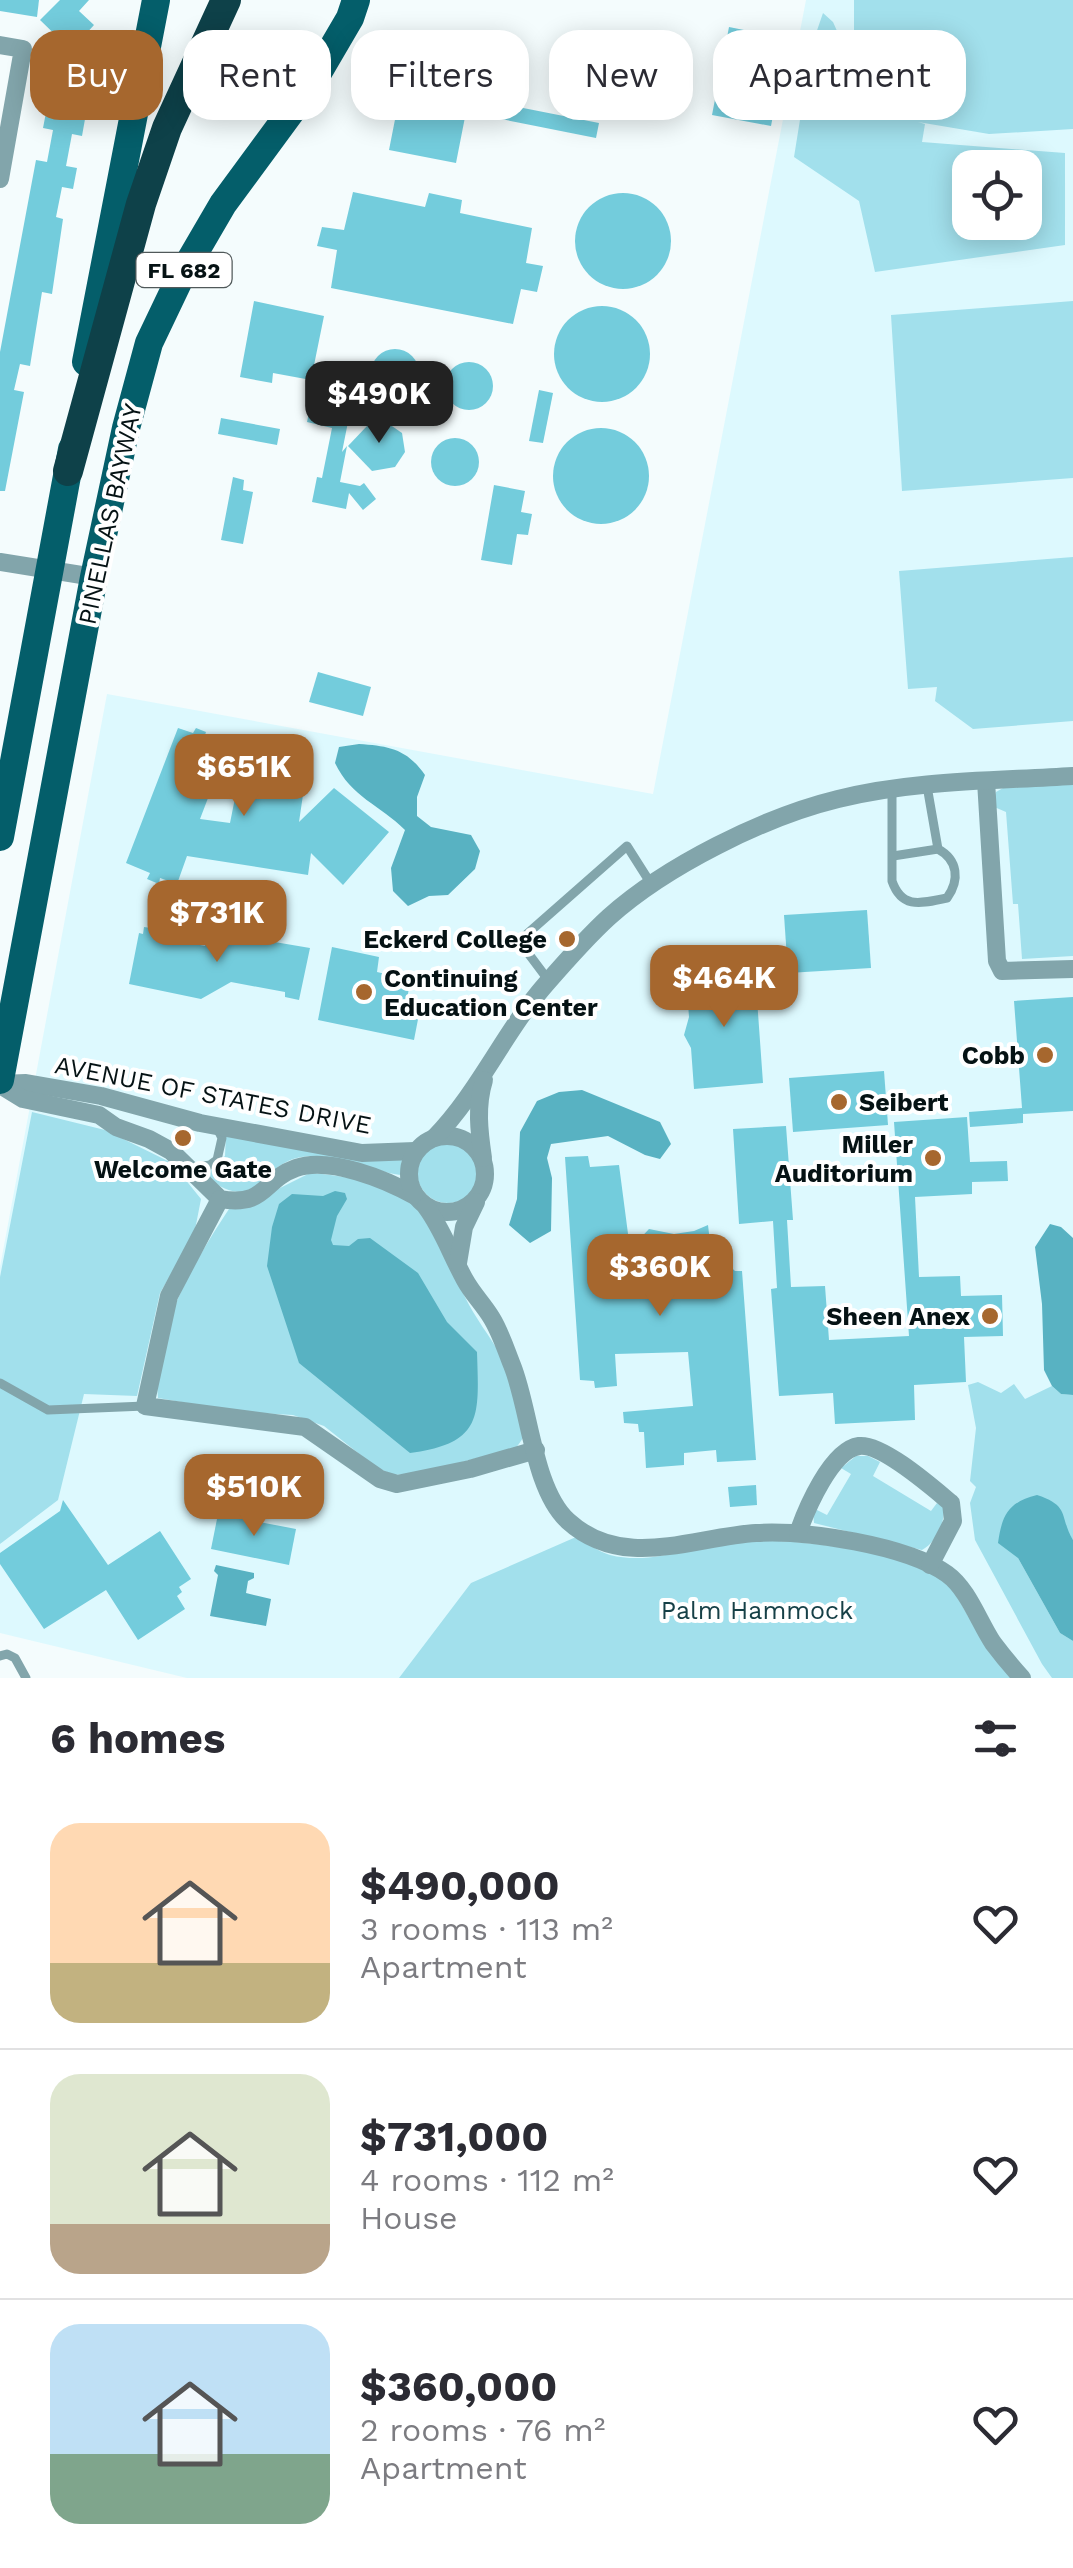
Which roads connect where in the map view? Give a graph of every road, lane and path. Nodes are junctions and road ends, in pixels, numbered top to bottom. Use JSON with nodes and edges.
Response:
{"nodes":[{"id":1,"x":156,"y":0,"type":"edge"},
{"id":2,"x":226,"y":0,"type":"edge"},
{"id":3,"x":356,"y":0,"type":"edge"},
{"id":4,"x":0,"y":45,"type":"edge"},
{"id":5,"x":0,"y":179,"type":"edge"},
{"id":6,"x":68,"y":471,"type":"junction"},
{"id":7,"x":0,"y":562,"type":"edge"},
{"id":8,"x":50,"y":570,"type":"junction"},
{"id":9,"x":94,"y":577,"type":"junction"},
{"id":10,"x":1073,"y":776,"type":"edge"},
{"id":11,"x":986,"y":782,"type":"junction"},
{"id":12,"x":927,"y":786,"type":"junction"},
{"id":13,"x":892,"y":789,"type":"junction"},
{"id":14,"x":0,"y":837,"type":"edge"},
{"id":15,"x":938,"y":849,"type":"junction"},
{"id":16,"x":893,"y":856,"type":"junction"},
{"id":17,"x":652,"y":886,"type":"junction"},
{"id":18,"x":1073,"y":969,"type":"edge"},
{"id":19,"x":550,"y":980,"type":"junction"},
{"id":20,"x":488,"y":1065,"type":"junction"},
{"id":21,"x":0,"y":1083,"type":"edge"},
{"id":22,"x":216,"y":1126,"type":"junction"},
{"id":23,"x":434,"y":1138,"type":"junction"},
{"id":24,"x":415,"y":1151,"type":"junction"},
{"id":25,"x":484,"y":1165,"type":"junction"},
{"id":26,"x":188,"y":1168,"type":"junction"},
{"id":27,"x":479,"y":1196,"type":"junction"},
{"id":28,"x":220,"y":1199,"type":"junction"},
{"id":29,"x":420,"y":1201,"type":"junction"},
{"id":30,"x":458,"y":1263,"type":"junction"},
{"id":31,"x":0,"y":1383,"type":"edge"},
{"id":32,"x":145,"y":1406,"type":"junction"},
{"id":33,"x":536,"y":1450,"type":"junction"},
{"id":34,"x":798,"y":1533,"type":"junction"},
{"id":35,"x":930,"y":1565,"type":"junction"},
{"id":36,"x":0,"y":1656,"type":"edge"},
{"id":37,"x":26,"y":1678,"type":"edge"},
{"id":38,"x":1022,"y":1678,"type":"edge"}],
"edges":[{"from":1,"to":6,"type":"main road","name":"PINELLAS BAYWAY","number":"FL 682"},
{"from":2,"to":6,"type":"highway"},
{"from":3,"to":9,"type":"main road","name":"PINELLAS BAYWAY","number":"FL 682"},
{"from":4,"to":5,"type":"street"},
{"from":6,"to":8,"type":"main road","name":"PINELLAS BAYWAY","number":"FL 682"},
{"from":7,"to":8,"type":"street"},
{"from":8,"to":9,"type":"street"},
{"from":8,"to":14,"type":"main road","name":"PINELLAS BAYWAY","number":"FL 682"},
{"from":9,"to":21,"type":"main road","name":"PINELLAS BAYWAY","number":"FL 682"},
{"from":10,"to":11,"type":"street"},
{"from":11,"to":12,"type":"street"},
{"from":11,"to":18,"type":"street"},
{"from":12,"to":13,"type":"street"},
{"from":12,"to":15,"type":"lane"},
{"from":13,"to":16,"type":"lane"},
{"from":13,"to":17,"type":"street"},
{"from":15,"to":16,"type":"lane"},
{"from":15,"to":16,"type":"lane"},
{"from":17,"to":19,"type":"street"},
{"from":17,"to":19,"type":"lane"},
{"from":19,"to":20,"type":"street"},
{"from":20,"to":23,"type":"street"},
{"from":20,"to":25,"type":"street"},
{"from":21,"to":22,"type":"street","name":"AVENUE OF STATES DRIVE"},
{"from":21,"to":26,"type":"street","name":"AVENUE OF STATES DRIVE"},
{"from":22,"to":24,"type":"street","name":"AVENUE OF STATES DRIVE"},
{"from":22,"to":26,"type":"lane"},
{"from":23,"to":24,"type":"street"},
{"from":23,"to":25,"type":"street"},
{"from":24,"to":29,"type":"street"},
{"from":25,"to":27,"type":"street"},
{"from":26,"to":28,"type":"street","name":"AVENUE OF STATES DRIVE"},
{"from":27,"to":29,"type":"street"},
{"from":27,"to":30,"type":"street"},
{"from":28,"to":29,"type":"street","name":"AVENUE OF STATES DRIVE"},
{"from":28,"to":32,"type":"street"},
{"from":29,"to":30,"type":"street"},
{"from":30,"to":33,"type":"street"},
{"from":31,"to":32,"type":"lane"},
{"from":32,"to":33,"type":"street"},
{"from":33,"to":34,"type":"street"},
{"from":34,"to":35,"type":"street"},
{"from":34,"to":35,"type":"street"},
{"from":35,"to":38,"type":"street"},
{"from":36,"to":37,"type":"lane"}]}
